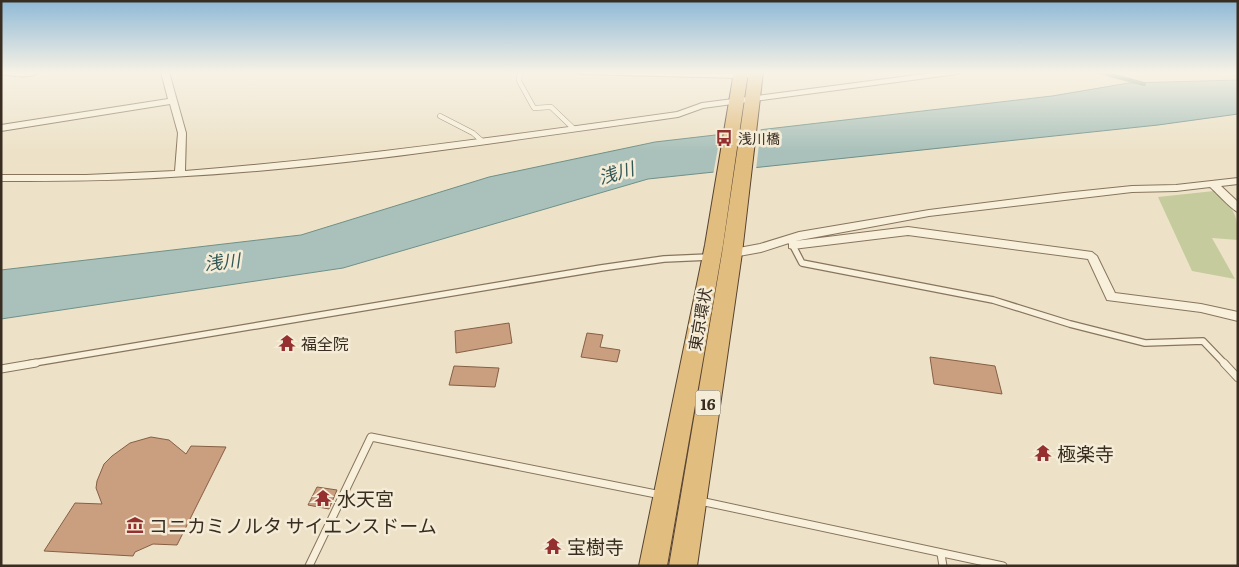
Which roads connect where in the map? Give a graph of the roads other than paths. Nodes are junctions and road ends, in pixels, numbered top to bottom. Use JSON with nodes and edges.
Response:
{"nodes":[{"id":1,"x":529,"y":98,"type":"edge"},
{"id":2,"x":745,"y":98,"type":"edge"},
{"id":3,"x":747,"y":98,"type":"edge"},
{"id":4,"x":775,"y":98,"type":"edge"},
{"id":5,"x":173,"y":101,"type":"joint"},
{"id":6,"x":745,"y":103,"type":"junction"},
{"id":7,"x":440,"y":116,"type":"dead end"},
{"id":8,"x":1,"y":128,"type":"edge"},
{"id":9,"x":573,"y":128,"type":"junction"},
{"id":10,"x":482,"y":141,"type":"junction"},
{"id":11,"x":180,"y":173,"type":"junction"},
{"id":12,"x":1,"y":178,"type":"edge"},
{"id":13,"x":1238,"y":181,"type":"edge"},
{"id":14,"x":1211,"y":183,"type":"junction"},
{"id":15,"x":1238,"y":209,"type":"edge"},
{"id":16,"x":791,"y":241,"type":"junction"},
{"id":17,"x":722,"y":249,"type":"junction"},
{"id":18,"x":1238,"y":317,"type":"edge"},
{"id":19,"x":1,"y":369,"type":"edge"},
{"id":20,"x":1238,"y":378,"type":"edge"},
{"id":21,"x":680,"y":498,"type":"junction"},
{"id":22,"x":941,"y":554,"type":"junction"},
{"id":23,"x":309,"y":566,"type":"edge"},
{"id":24,"x":652,"y":566,"type":"edge"},
{"id":25,"x":683,"y":566,"type":"edge"},
{"id":26,"x":943,"y":566,"type":"edge"},
{"id":27,"x":1003,"y":566,"type":"edge"}],
"edges":[{"from":1,"to":9,"type":"lane"},
{"from":2,"to":6,"type":"highway","name":"東京環状","number":"16"},
{"from":3,"to":6,"type":"highway","name":"東京環状","number":"16"},
{"from":4,"to":6,"type":"street"},
{"from":5,"to":8,"type":"street"},
{"from":5,"to":11,"type":"street"},
{"from":6,"to":9,"type":"street"},
{"from":6,"to":17,"type":"highway","name":"東京環状","number":"16"},
{"from":7,"to":10,"type":"lane"},
{"from":9,"to":10,"type":"street"},
{"from":10,"to":11,"type":"street"},
{"from":11,"to":12,"type":"street"},
{"from":13,"to":14,"type":"street"},
{"from":14,"to":15,"type":"street"},
{"from":14,"to":16,"type":"street"},
{"from":16,"to":17,"type":"street"},
{"from":16,"to":18,"type":"street"},
{"from":16,"to":20,"type":"lane"},
{"from":17,"to":19,"type":"lane"},
{"from":17,"to":21,"type":"highway","name":"東京環状","number":"16"},
{"from":21,"to":22,"type":"lane"},
{"from":21,"to":23,"type":"lane"},
{"from":21,"to":24,"type":"highway","name":"東京環状","number":"16"},
{"from":21,"to":25,"type":"highway","name":"東京環状","number":"16"},
{"from":22,"to":26,"type":"lane"},
{"from":22,"to":27,"type":"lane"}]}
